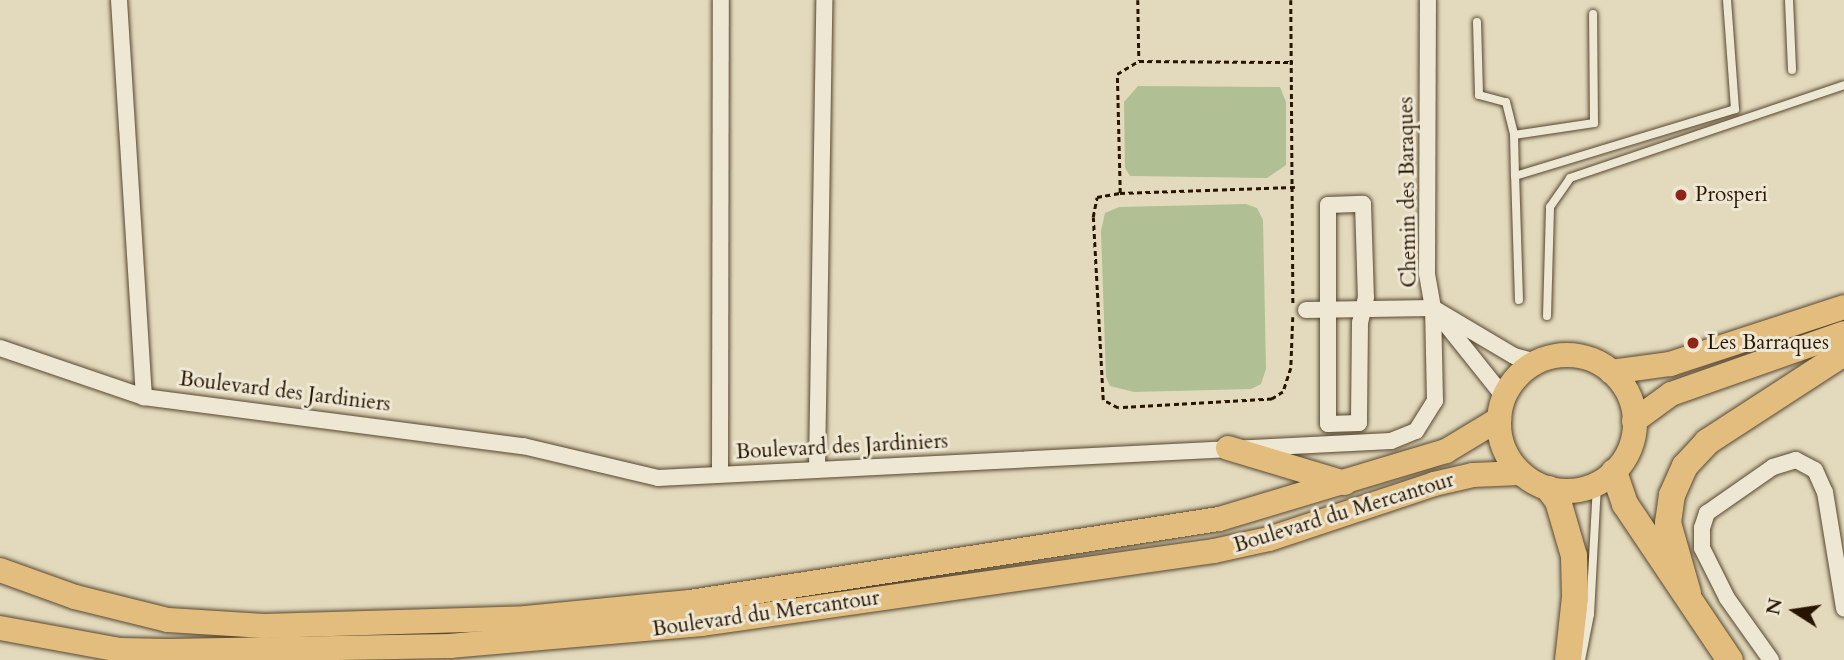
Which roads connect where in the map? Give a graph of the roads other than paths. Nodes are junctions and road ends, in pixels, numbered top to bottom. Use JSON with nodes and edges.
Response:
{"nodes":[{"id":1,"x":119,"y":0,"type":"edge"},
{"id":2,"x":721,"y":0,"type":"edge"},
{"id":3,"x":824,"y":0,"type":"edge"},
{"id":4,"x":1428,"y":0,"type":"edge"},
{"id":5,"x":1727,"y":0,"type":"edge"},
{"id":6,"x":1789,"y":0,"type":"edge"},
{"id":7,"x":1592,"y":14,"type":"dead end"},
{"id":8,"x":1477,"y":22,"type":"dead end"},
{"id":9,"x":1792,"y":69,"type":"dead end"},
{"id":10,"x":1844,"y":85,"type":"edge"},
{"id":11,"x":1514,"y":135,"type":"junction"},
{"id":12,"x":1515,"y":176,"type":"junction"},
{"id":13,"x":1519,"y":300,"type":"dead end"},
{"id":14,"x":1844,"y":307,"type":"edge"},
{"id":15,"x":1433,"y":308,"type":"junction"},
{"id":16,"x":1364,"y":309,"type":"junction"},
{"id":17,"x":1306,"y":310,"type":"dead end"},
{"id":18,"x":1329,"y":310,"type":"junction"},
{"id":19,"x":1547,"y":316,"type":"dead end"},
{"id":20,"x":1844,"y":333,"type":"edge"},
{"id":21,"x":1,"y":351,"type":"edge"},
{"id":22,"x":1844,"y":353,"type":"edge"},
{"id":23,"x":1536,"y":362,"type":"junction"},
{"id":24,"x":1611,"y":372,"type":"junction"},
{"id":25,"x":144,"y":397,"type":"junction"},
{"id":26,"x":1501,"y":408,"type":"junction"},
{"id":27,"x":1634,"y":421,"type":"junction"},
{"id":28,"x":1228,"y":447,"type":"junction"},
{"id":29,"x":817,"y":469,"type":"junction"},
{"id":30,"x":1520,"y":473,"type":"junction"},
{"id":31,"x":720,"y":474,"type":"junction"},
{"id":32,"x":1605,"y":478,"type":"junction"},
{"id":33,"x":1345,"y":484,"type":"junction"},
{"id":34,"x":1549,"y":489,"type":"junction"},
{"id":35,"x":0,"y":570,"type":"edge"},
{"id":36,"x":1688,"y":593,"type":"junction"},
{"id":37,"x":1844,"y":608,"type":"edge"},
{"id":38,"x":0,"y":628,"type":"edge"},
{"id":39,"x":0,"y":640,"type":"edge"},
{"id":40,"x":120,"y":650,"type":"junction"},
{"id":41,"x":328,"y":655,"type":"edge"},
{"id":42,"x":1569,"y":660,"type":"edge"},
{"id":43,"x":1581,"y":660,"type":"edge"},
{"id":44,"x":1730,"y":660,"type":"edge"},
{"id":45,"x":1772,"y":660,"type":"edge"}],
"edges":[{"from":1,"to":25,"type":"street"},
{"from":2,"to":31,"type":"street"},
{"from":3,"to":29,"type":"street"},
{"from":4,"to":15,"type":"street","name":"Chemin des Baraques"},
{"from":5,"to":12,"type":"lane"},
{"from":6,"to":9,"type":"lane"},
{"from":7,"to":11,"type":"lane"},
{"from":8,"to":11,"type":"lane"},
{"from":10,"to":19,"type":"lane"},
{"from":11,"to":12,"type":"lane"},
{"from":12,"to":13,"type":"lane"},
{"from":14,"to":24,"type":"main road"},
{"from":15,"to":16,"type":"street"},
{"from":15,"to":23,"type":"street","name":"Chemin des Baraques"},
{"from":15,"to":26,"type":"street"},
{"from":15,"to":28,"type":"street","name":"Boulevard des Jardiniers"},
{"from":16,"to":18,"type":"street"},
{"from":16,"to":18,"type":"street"},
{"from":16,"to":18,"type":"street"},
{"from":17,"to":18,"type":"street"},
{"from":20,"to":27,"type":"main road"},
{"from":21,"to":25,"type":"street","name":"Boulevard des Jardiniers"},
{"from":22,"to":36,"type":"highway"},
{"from":23,"to":24,"type":"main road"},
{"from":23,"to":26,"type":"main road"},
{"from":24,"to":27,"type":"main road"},
{"from":25,"to":31,"type":"street","name":"Boulevard des Jardiniers"},
{"from":26,"to":30,"type":"main road"},
{"from":26,"to":33,"type":"main road","name":"Boulevard du Mercantour"},
{"from":27,"to":32,"type":"main road"},
{"from":28,"to":29,"type":"street","name":"Boulevard des Jardiniers"},
{"from":28,"to":33,"type":"main road"},
{"from":29,"to":31,"type":"street","name":"Boulevard des Jardiniers"},
{"from":30,"to":34,"type":"main road"},
{"from":30,"to":41,"type":"main road","name":"Boulevard du Mercantour"},
{"from":32,"to":34,"type":"main road"},
{"from":32,"to":36,"type":"highway"},
{"from":32,"to":43,"type":"lane"},
{"from":33,"to":35,"type":"main road","name":"Boulevard du Mercantour"},
{"from":34,"to":42,"type":"highway"},
{"from":36,"to":44,"type":"highway"},
{"from":37,"to":45,"type":"street"},
{"from":38,"to":40,"type":"main road","name":"Boulevard du Mercantour"},
{"from":39,"to":40,"type":"main road"},
{"from":40,"to":41,"type":"main road","name":"Boulevard du Mercantour"}]}
